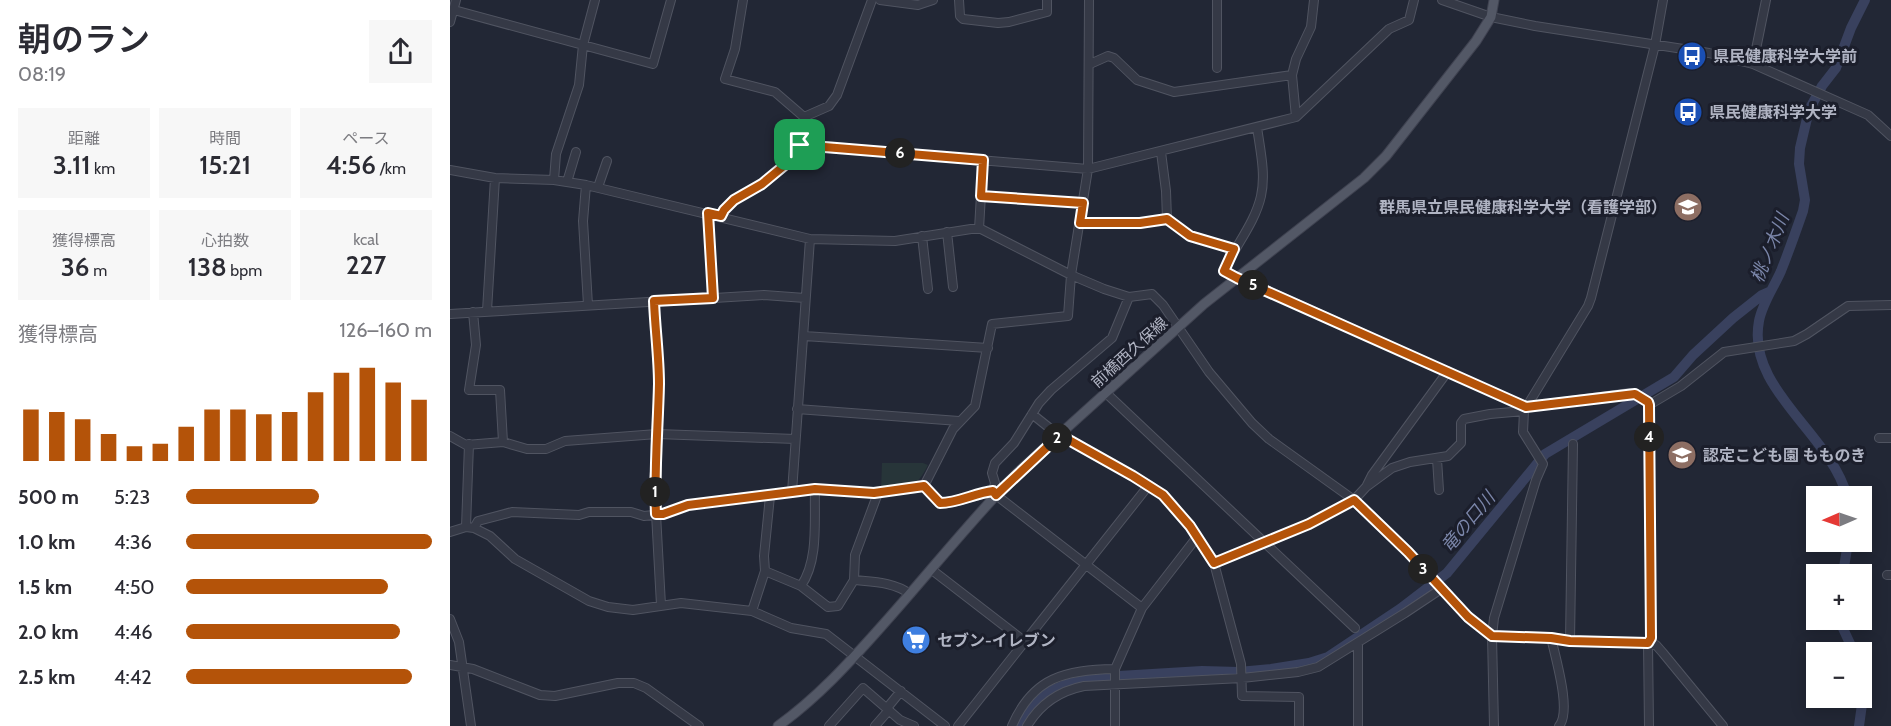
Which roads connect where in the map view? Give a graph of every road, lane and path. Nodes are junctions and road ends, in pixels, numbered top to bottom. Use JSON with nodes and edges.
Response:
{"nodes":[{"id":1,"x":456,"y":0,"type":"edge"},
{"id":2,"x":595,"y":0,"type":"edge"},
{"id":3,"x":671,"y":0,"type":"edge"},
{"id":4,"x":743,"y":0,"type":"edge"},
{"id":5,"x":872,"y":0,"type":"edge"},
{"id":6,"x":880,"y":0,"type":"edge"},
{"id":7,"x":932,"y":0,"type":"edge"},
{"id":8,"x":959,"y":0,"type":"edge"},
{"id":9,"x":1047,"y":0,"type":"edge"},
{"id":10,"x":1089,"y":0,"type":"edge"},
{"id":11,"x":1217,"y":0,"type":"edge"},
{"id":12,"x":1314,"y":0,"type":"edge"},
{"id":13,"x":1414,"y":0,"type":"edge"},
{"id":14,"x":1442,"y":0,"type":"edge"},
{"id":15,"x":1494,"y":0,"type":"edge"},
{"id":16,"x":1663,"y":0,"type":"edge"},
{"id":17,"x":1766,"y":0,"type":"edge"},
{"id":18,"x":454,"y":10,"type":"junction"},
{"id":19,"x":1491,"y":16,"type":"junction"},
{"id":20,"x":450,"y":22,"type":"edge"},
{"id":21,"x":583,"y":45,"type":"junction"},
{"id":22,"x":1654,"y":45,"type":"junction"},
{"id":23,"x":1090,"y":64,"type":"junction"},
{"id":24,"x":1753,"y":64,"type":"junction"},
{"id":25,"x":1217,"y":68,"type":"dead end"},
{"id":26,"x":1292,"y":75,"type":"junction"},
{"id":27,"x":804,"y":117,"type":"junction"},
{"id":28,"x":1296,"y":117,"type":"junction"},
{"id":29,"x":1257,"y":127,"type":"junction"},
{"id":30,"x":1891,"y":136,"type":"edge"},
{"id":31,"x":800,"y":145,"type":"junction"},
{"id":32,"x":576,"y":152,"type":"dead end"},
{"id":33,"x":1161,"y":152,"type":"junction"},
{"id":34,"x":983,"y":160,"type":"junction"},
{"id":35,"x":607,"y":161,"type":"dead end"},
{"id":36,"x":1088,"y":169,"type":"junction"},
{"id":37,"x":450,"y":170,"type":"edge"},
{"id":38,"x":495,"y":178,"type":"junction"},
{"id":39,"x":555,"y":180,"type":"junction"},
{"id":40,"x":567,"y":182,"type":"junction"},
{"id":41,"x":586,"y":184,"type":"junction"},
{"id":42,"x":598,"y":187,"type":"junction"},
{"id":43,"x":981,"y":196,"type":"junction"},
{"id":44,"x":1083,"y":203,"type":"junction"},
{"id":45,"x":708,"y":213,"type":"junction"},
{"id":46,"x":721,"y":216,"type":"junction"},
{"id":47,"x":1167,"y":219,"type":"junction"},
{"id":48,"x":1080,"y":223,"type":"junction"},
{"id":49,"x":979,"y":229,"type":"junction"},
{"id":50,"x":948,"y":232,"type":"junction"},
{"id":51,"x":922,"y":236,"type":"junction"},
{"id":52,"x":810,"y":239,"type":"junction"},
{"id":53,"x":1234,"y":249,"type":"junction"},
{"id":54,"x":1071,"y":275,"type":"junction"},
{"id":55,"x":1237,"y":278,"type":"junction"},
{"id":56,"x":953,"y":287,"type":"dead end"},
{"id":57,"x":928,"y":289,"type":"dead end"},
{"id":58,"x":1129,"y":297,"type":"junction"},
{"id":59,"x":713,"y":298,"type":"junction"},
{"id":60,"x":805,"y":298,"type":"junction"},
{"id":61,"x":654,"y":301,"type":"junction"},
{"id":62,"x":588,"y":305,"type":"junction"},
{"id":63,"x":1891,"y":305,"type":"edge"},
{"id":64,"x":486,"y":311,"type":"junction"},
{"id":65,"x":473,"y":312,"type":"junction"},
{"id":66,"x":450,"y":314,"type":"edge"},
{"id":67,"x":1178,"y":327,"type":"junction"},
{"id":68,"x":804,"y":336,"type":"junction"},
{"id":69,"x":988,"y":348,"type":"junction"},
{"id":70,"x":1448,"y":371,"type":"junction"},
{"id":71,"x":1107,"y":393,"type":"junction"},
{"id":72,"x":1649,"y":404,"type":"junction"},
{"id":73,"x":797,"y":409,"type":"junction"},
{"id":74,"x":1525,"y":409,"type":"junction"},
{"id":75,"x":1032,"y":414,"type":"junction"},
{"id":76,"x":959,"y":421,"type":"junction"},
{"id":77,"x":657,"y":434,"type":"junction"},
{"id":78,"x":1060,"y":435,"type":"junction"},
{"id":79,"x":450,"y":436,"type":"edge"},
{"id":80,"x":1879,"y":438,"type":"dead end"},
{"id":81,"x":1891,"y":438,"type":"edge"},
{"id":82,"x":795,"y":439,"type":"junction"},
{"id":83,"x":503,"y":442,"type":"junction"},
{"id":84,"x":469,"y":444,"type":"junction"},
{"id":85,"x":1573,"y":444,"type":"dead end"},
{"id":86,"x":1437,"y":459,"type":"junction"},
{"id":87,"x":1149,"y":485,"type":"junction"},
{"id":88,"x":924,"y":486,"type":"junction"},
{"id":89,"x":1366,"y":487,"type":"junction"},
{"id":90,"x":815,"y":489,"type":"junction"},
{"id":91,"x":1439,"y":490,"type":"dead end"},
{"id":92,"x":792,"y":492,"type":"junction"},
{"id":93,"x":878,"y":493,"type":"junction"},
{"id":94,"x":994,"y":493,"type":"junction"},
{"id":95,"x":770,"y":496,"type":"junction"},
{"id":96,"x":1354,"y":500,"type":"junction"},
{"id":97,"x":656,"y":514,"type":"junction"},
{"id":98,"x":470,"y":528,"type":"junction"},
{"id":99,"x":450,"y":532,"type":"edge"},
{"id":100,"x":1197,"y":537,"type":"junction"},
{"id":101,"x":1264,"y":542,"type":"junction"},
{"id":102,"x":1214,"y":563,"type":"junction"},
{"id":103,"x":1084,"y":565,"type":"junction"},
{"id":104,"x":932,"y":570,"type":"junction"},
{"id":105,"x":765,"y":571,"type":"junction"},
{"id":106,"x":854,"y":580,"type":"junction"},
{"id":107,"x":801,"y":586,"type":"junction"},
{"id":108,"x":1441,"y":589,"type":"junction"},
{"id":109,"x":910,"y":594,"type":"junction"},
{"id":110,"x":661,"y":605,"type":"junction"},
{"id":111,"x":1142,"y":608,"type":"junction"},
{"id":112,"x":752,"y":611,"type":"junction"},
{"id":113,"x":450,"y":619,"type":"edge"},
{"id":114,"x":1355,"y":628,"type":"dead end"},
{"id":115,"x":1492,"y":636,"type":"junction"},
{"id":116,"x":1551,"y":638,"type":"junction"},
{"id":117,"x":1024,"y":641,"type":"junction"},
{"id":118,"x":1570,"y":641,"type":"junction"},
{"id":119,"x":1358,"y":643,"type":"junction"},
{"id":120,"x":1648,"y":643,"type":"junction"},
{"id":121,"x":856,"y":656,"type":"junction"},
{"id":122,"x":450,"y":665,"type":"edge"},
{"id":123,"x":462,"y":667,"type":"junction"},
{"id":124,"x":1115,"y":670,"type":"junction"},
{"id":125,"x":1242,"y":677,"type":"junction"},
{"id":126,"x":1115,"y":684,"type":"junction"},
{"id":127,"x":901,"y":692,"type":"junction"},
{"id":128,"x":888,"y":709,"type":"junction"},
{"id":129,"x":471,"y":726,"type":"edge"},
{"id":130,"x":699,"y":726,"type":"edge"},
{"id":131,"x":778,"y":726,"type":"edge"},
{"id":132,"x":829,"y":726,"type":"edge"},
{"id":133,"x":875,"y":726,"type":"edge"},
{"id":134,"x":914,"y":726,"type":"edge"},
{"id":135,"x":945,"y":726,"type":"edge"},
{"id":136,"x":958,"y":726,"type":"edge"},
{"id":137,"x":1012,"y":726,"type":"edge"},
{"id":138,"x":1027,"y":726,"type":"edge"},
{"id":139,"x":1115,"y":726,"type":"edge"},
{"id":140,"x":1299,"y":726,"type":"edge"},
{"id":141,"x":1358,"y":726,"type":"edge"},
{"id":142,"x":1494,"y":726,"type":"edge"},
{"id":143,"x":1559,"y":726,"type":"edge"},
{"id":144,"x":1648,"y":726,"type":"edge"},
{"id":145,"x":1723,"y":726,"type":"edge"}],
"edges":[{"from":1,"to":18,"type":"street"},
{"from":2,"to":21,"type":"street"},
{"from":3,"to":21,"type":"street"},
{"from":4,"to":27,"type":"street"},
{"from":5,"to":27,"type":"street"},
{"from":6,"to":7,"type":"street"},
{"from":8,"to":9,"type":"street"},
{"from":10,"to":23,"type":"street"},
{"from":11,"to":25,"type":"street"},
{"from":12,"to":26,"type":"street"},
{"from":13,"to":28,"type":"street"},
{"from":14,"to":19,"type":"street"},
{"from":15,"to":19,"type":"main road","name":"前橋西久保線"},
{"from":16,"to":22,"type":"street"},
{"from":17,"to":24,"type":"street"},
{"from":18,"to":20,"type":"street"},
{"from":18,"to":21,"type":"street"},
{"from":19,"to":22,"type":"street"},
{"from":19,"to":55,"type":"main road","name":"前橋西久保線"},
{"from":21,"to":39,"type":"street"},
{"from":22,"to":24,"type":"street"},
{"from":22,"to":74,"type":"street"},
{"from":23,"to":26,"type":"street"},
{"from":23,"to":36,"type":"street"},
{"from":24,"to":30,"type":"street"},
{"from":26,"to":28,"type":"street"},
{"from":27,"to":31,"type":"street"},
{"from":28,"to":29,"type":"street"},
{"from":29,"to":33,"type":"street"},
{"from":29,"to":53,"type":"street"},
{"from":31,"to":34,"type":"street"},
{"from":31,"to":46,"type":"street"},
{"from":32,"to":40,"type":"street"},
{"from":33,"to":36,"type":"street"},
{"from":33,"to":47,"type":"street"},
{"from":34,"to":36,"type":"street"},
{"from":34,"to":43,"type":"street"},
{"from":35,"to":42,"type":"street"},
{"from":36,"to":44,"type":"street"},
{"from":37,"to":38,"type":"street"},
{"from":38,"to":39,"type":"street"},
{"from":38,"to":64,"type":"street"},
{"from":39,"to":40,"type":"street"},
{"from":40,"to":41,"type":"street"},
{"from":41,"to":42,"type":"street"},
{"from":41,"to":62,"type":"street"},
{"from":42,"to":45,"type":"street"},
{"from":43,"to":44,"type":"street"},
{"from":43,"to":49,"type":"street"},
{"from":44,"to":48,"type":"street"},
{"from":45,"to":46,"type":"street"},
{"from":45,"to":59,"type":"street"},
{"from":46,"to":52,"type":"street"},
{"from":47,"to":48,"type":"street"},
{"from":47,"to":53,"type":"street"},
{"from":48,"to":54,"type":"street"},
{"from":49,"to":50,"type":"street"},
{"from":49,"to":54,"type":"street"},
{"from":50,"to":51,"type":"street"},
{"from":50,"to":56,"type":"street"},
{"from":51,"to":52,"type":"street"},
{"from":51,"to":57,"type":"street"},
{"from":52,"to":60,"type":"street"},
{"from":53,"to":55,"type":"street"},
{"from":54,"to":58,"type":"street"},
{"from":54,"to":69,"type":"street"},
{"from":55,"to":67,"type":"main road","name":"前橋西久保線"},
{"from":55,"to":70,"type":"street"},
{"from":58,"to":67,"type":"street"},
{"from":58,"to":75,"type":"street"},
{"from":59,"to":60,"type":"street"},
{"from":59,"to":61,"type":"street"},
{"from":60,"to":68,"type":"street"},
{"from":61,"to":62,"type":"street"},
{"from":61,"to":77,"type":"street"},
{"from":62,"to":64,"type":"street"},
{"from":63,"to":72,"type":"street"},
{"from":64,"to":65,"type":"street"},
{"from":65,"to":66,"type":"street"},
{"from":65,"to":83,"type":"street"},
{"from":67,"to":71,"type":"main road","name":"前橋西久保線"},
{"from":67,"to":96,"type":"street"},
{"from":68,"to":69,"type":"street"},
{"from":68,"to":73,"type":"street"},
{"from":69,"to":76,"type":"street"},
{"from":70,"to":74,"type":"street"},
{"from":70,"to":89,"type":"street"},
{"from":71,"to":78,"type":"main road","name":"前橋西久保線"},
{"from":71,"to":101,"type":"street"},
{"from":72,"to":74,"type":"street"},
{"from":72,"to":120,"type":"street"},
{"from":73,"to":76,"type":"street"},
{"from":73,"to":82,"type":"street"},
{"from":74,"to":86,"type":"street"},
{"from":74,"to":115,"type":"street"},
{"from":75,"to":78,"type":"street"},
{"from":75,"to":94,"type":"street"},
{"from":76,"to":88,"type":"street"},
{"from":77,"to":82,"type":"street"},
{"from":77,"to":83,"type":"street"},
{"from":77,"to":97,"type":"street"},
{"from":78,"to":87,"type":"street"},
{"from":78,"to":94,"type":"main road","name":"前橋西久保線"},
{"from":79,"to":84,"type":"street"},
{"from":80,"to":81,"type":"street"},
{"from":82,"to":92,"type":"street"},
{"from":83,"to":84,"type":"street"},
{"from":84,"to":98,"type":"street"},
{"from":85,"to":118,"type":"street"},
{"from":86,"to":89,"type":"street"},
{"from":86,"to":91,"type":"street"},
{"from":87,"to":100,"type":"street"},
{"from":87,"to":103,"type":"street"},
{"from":88,"to":93,"type":"street"},
{"from":88,"to":94,"type":"street"},
{"from":89,"to":96,"type":"street"},
{"from":90,"to":92,"type":"street"},
{"from":90,"to":93,"type":"street"},
{"from":90,"to":107,"type":"street"},
{"from":92,"to":95,"type":"street"},
{"from":93,"to":106,"type":"street"},
{"from":94,"to":103,"type":"street"},
{"from":94,"to":104,"type":"main road","name":"前橋西久保線"},
{"from":95,"to":97,"type":"street"},
{"from":95,"to":105,"type":"street"},
{"from":96,"to":101,"type":"street"},
{"from":96,"to":108,"type":"street"},
{"from":97,"to":98,"type":"street"},
{"from":97,"to":110,"type":"street"},
{"from":98,"to":99,"type":"street"},
{"from":98,"to":110,"type":"street"},
{"from":100,"to":102,"type":"street"},
{"from":100,"to":111,"type":"street"},
{"from":101,"to":102,"type":"street"},
{"from":101,"to":114,"type":"street"},
{"from":102,"to":125,"type":"street"},
{"from":103,"to":111,"type":"street"},
{"from":103,"to":117,"type":"street"},
{"from":104,"to":109,"type":"main road","name":"前橋西久保線"},
{"from":104,"to":117,"type":"street"},
{"from":105,"to":107,"type":"street"},
{"from":105,"to":112,"type":"street"},
{"from":106,"to":107,"type":"street"},
{"from":106,"to":109,"type":"street"},
{"from":108,"to":115,"type":"street"},
{"from":108,"to":119,"type":"street"},
{"from":109,"to":121,"type":"main road","name":"前橋西久保線"},
{"from":110,"to":112,"type":"street"},
{"from":111,"to":124,"type":"street"},
{"from":112,"to":121,"type":"street"},
{"from":113,"to":123,"type":"street"},
{"from":115,"to":116,"type":"street"},
{"from":115,"to":142,"type":"street"},
{"from":116,"to":118,"type":"street"},
{"from":116,"to":143,"type":"street"},
{"from":117,"to":136,"type":"street"},
{"from":118,"to":120,"type":"street"},
{"from":119,"to":125,"type":"street"},
{"from":119,"to":141,"type":"street"},
{"from":120,"to":144,"type":"street"},
{"from":120,"to":145,"type":"street"},
{"from":121,"to":127,"type":"street"},
{"from":121,"to":131,"type":"main road","name":"前橋西久保線"},
{"from":122,"to":123,"type":"street"},
{"from":123,"to":129,"type":"street"},
{"from":123,"to":130,"type":"street"},
{"from":124,"to":126,"type":"street"},
{"from":124,"to":137,"type":"street"},
{"from":125,"to":126,"type":"street"},
{"from":125,"to":140,"type":"street"},
{"from":126,"to":138,"type":"street"},
{"from":126,"to":139,"type":"street"},
{"from":127,"to":128,"type":"street"},
{"from":127,"to":135,"type":"street"},
{"from":128,"to":132,"type":"street"},
{"from":128,"to":133,"type":"street"},
{"from":128,"to":134,"type":"street"}]}
